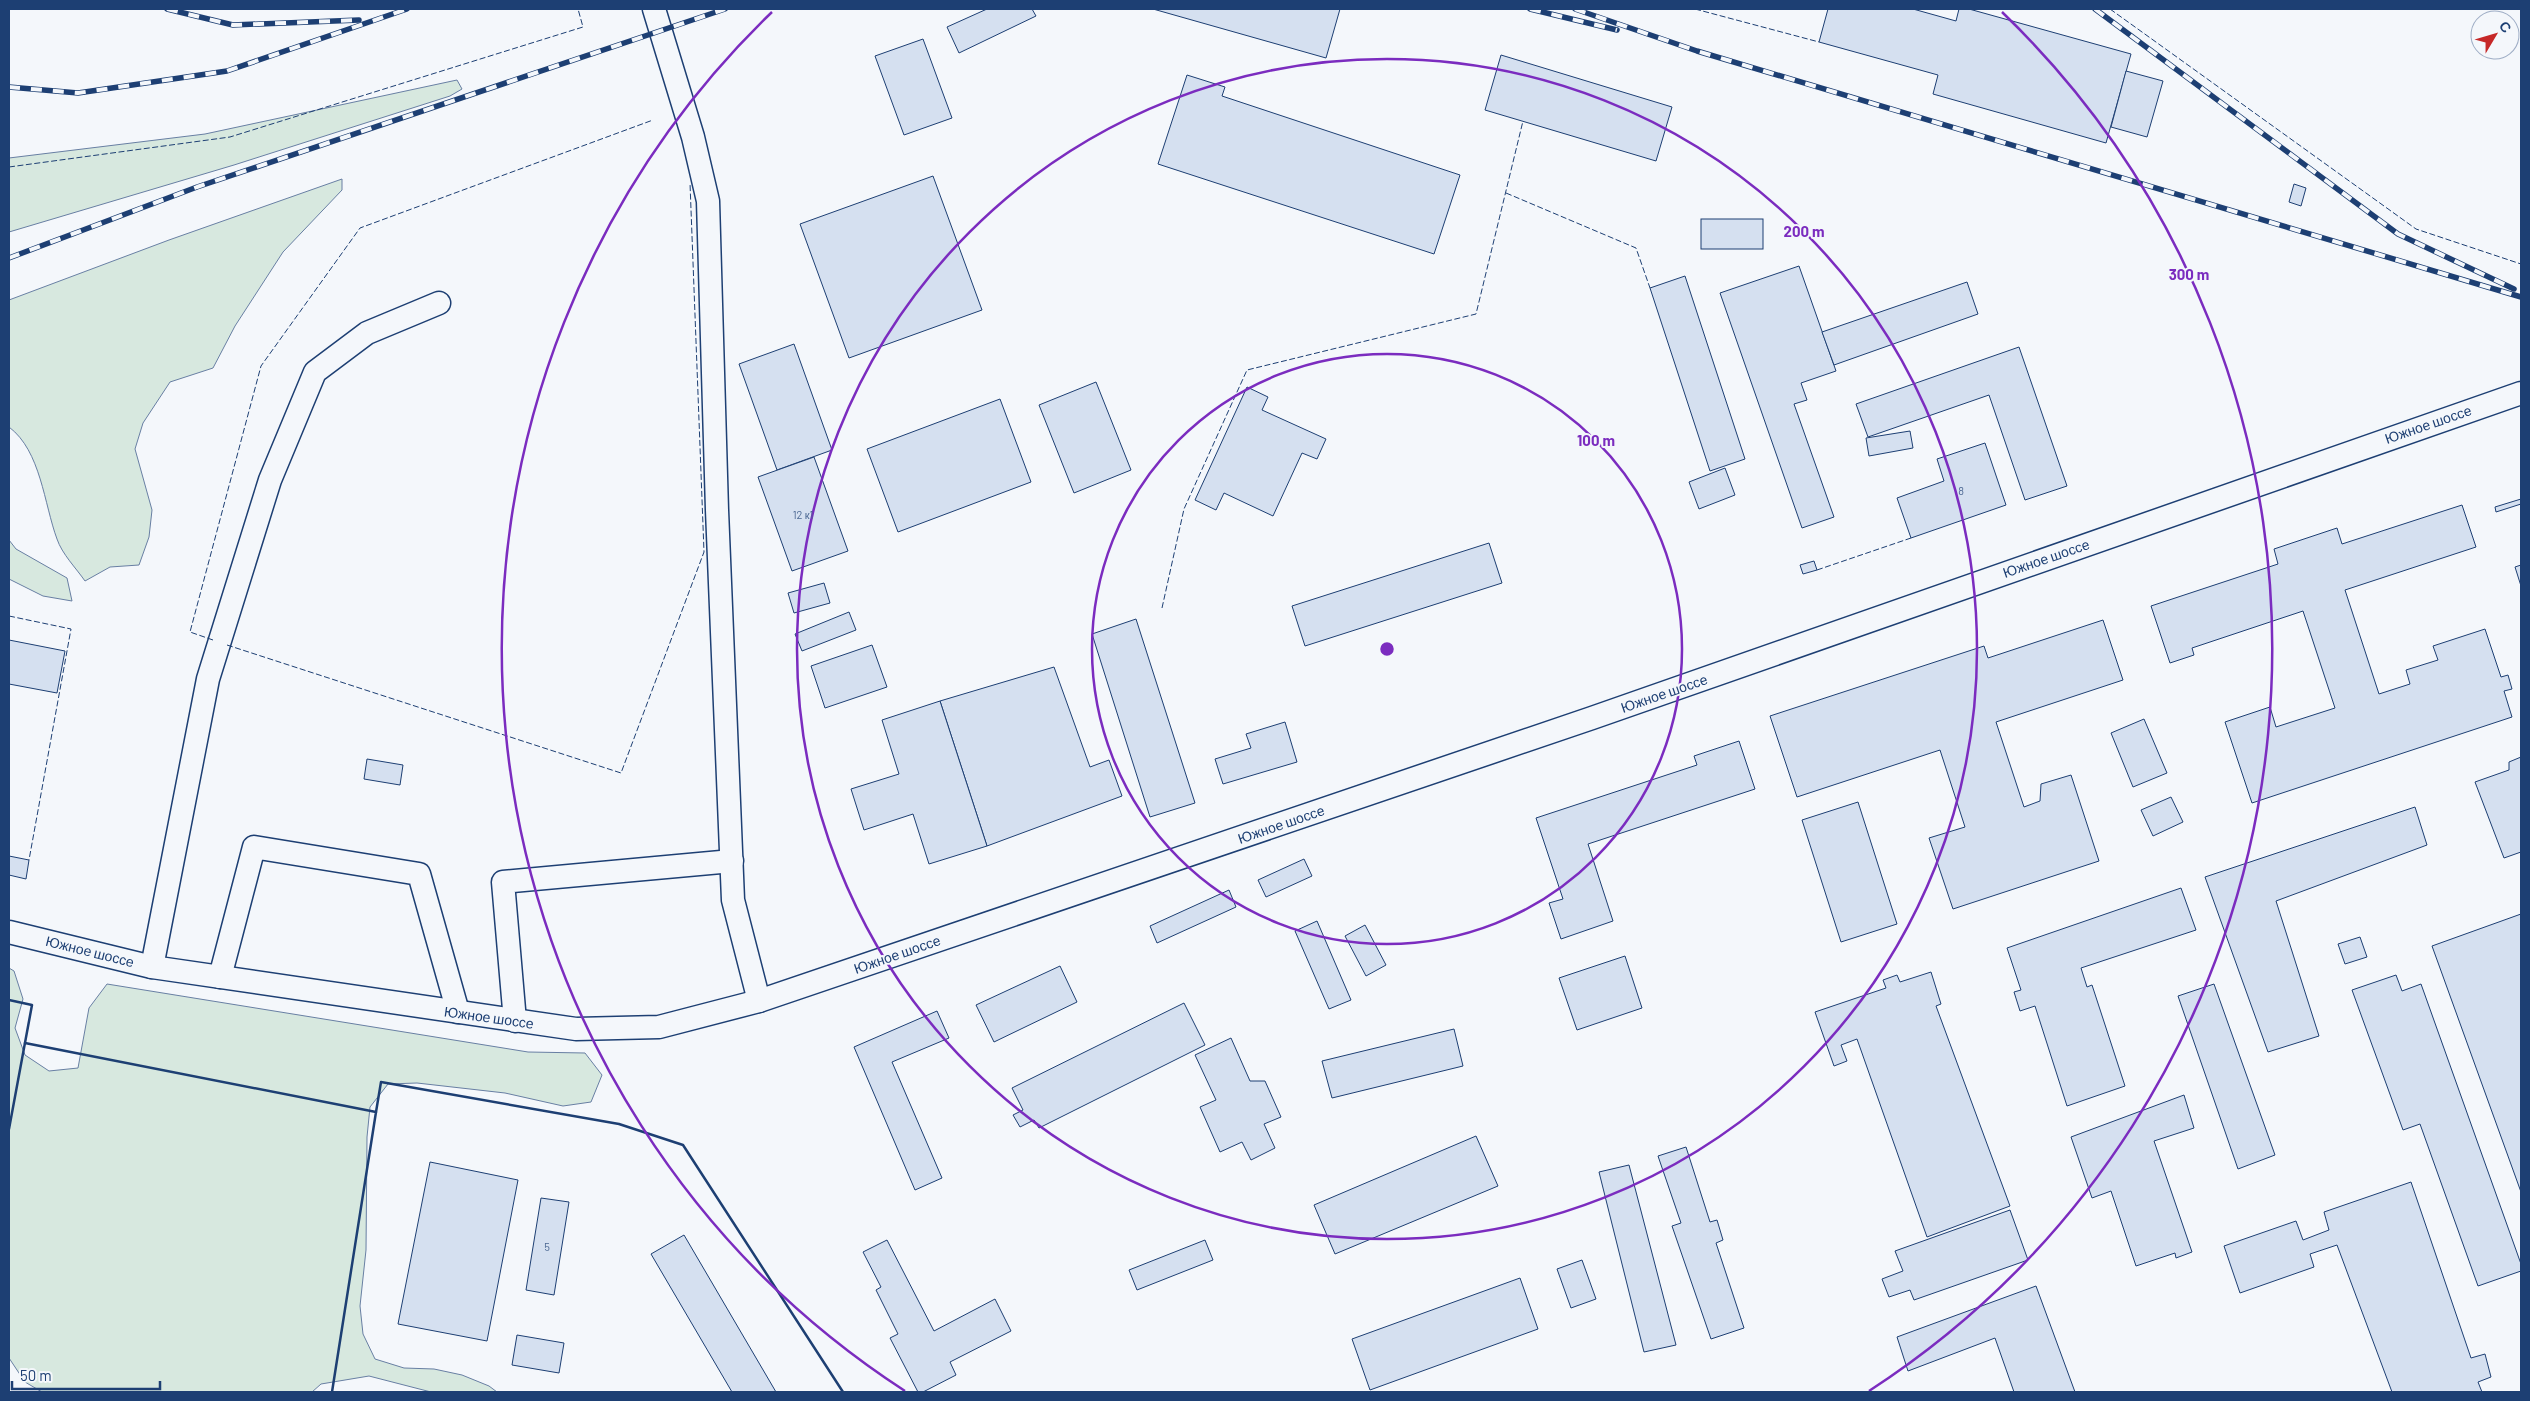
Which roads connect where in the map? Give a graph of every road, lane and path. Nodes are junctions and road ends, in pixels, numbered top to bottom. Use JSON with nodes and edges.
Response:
{"nodes":[{"id":1,"x":654,"y":9,"type":"edge"},
{"id":2,"x":439,"y":303,"type":"dead end"},
{"id":3,"x":2521,"y":393,"type":"edge"},
{"id":4,"x":732,"y":862,"type":"junction"},
{"id":5,"x":9,"y":932,"type":"edge"},
{"id":6,"x":152,"y":967,"type":"junction"},
{"id":7,"x":220,"y":977,"type":"junction"},
{"id":8,"x":759,"y":1001,"type":"junction"},
{"id":9,"x":458,"y":1012,"type":"junction"},
{"id":10,"x":515,"y":1021,"type":"junction"}],
"edges":[{"from":1,"to":4,"type":"street"},
{"from":2,"to":6,"type":"street"},
{"from":3,"to":8,"type":"street","name":"Южное шоссе"},
{"from":4,"to":8,"type":"street"},
{"from":4,"to":10,"type":"street"},
{"from":5,"to":6,"type":"street","name":"Южное шоссе"},
{"from":6,"to":7,"type":"street","name":"Южное шоссе"},
{"from":7,"to":9,"type":"street","name":"Южное шоссе"},
{"from":7,"to":9,"type":"street"},
{"from":8,"to":10,"type":"street","name":"Южное шоссе"},
{"from":9,"to":10,"type":"street","name":"Южное шоссе"}]}
